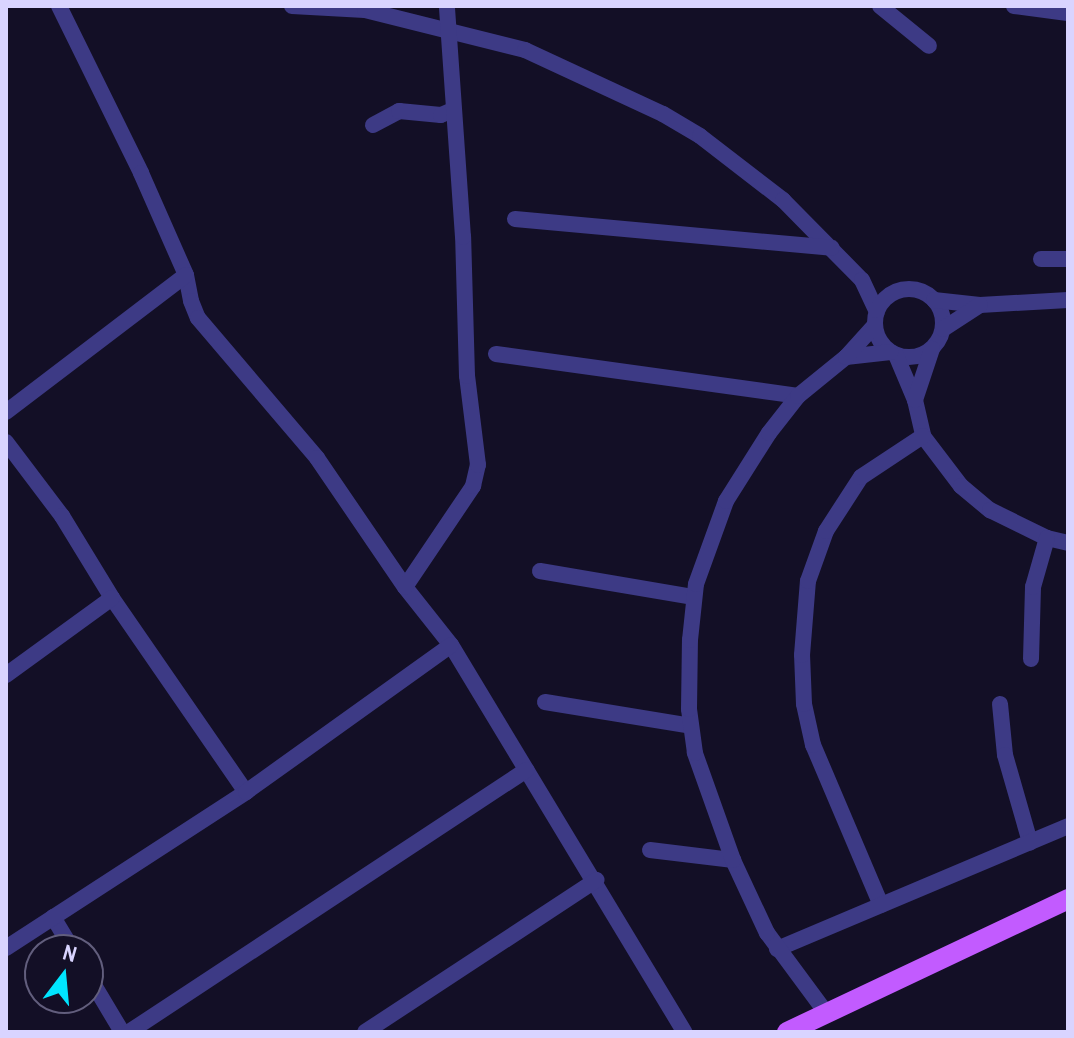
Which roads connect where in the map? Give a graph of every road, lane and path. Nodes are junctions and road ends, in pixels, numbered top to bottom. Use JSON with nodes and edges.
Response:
{"nodes":[{"id":1,"x":59,"y":6,"type":"edge"},
{"id":2,"x":292,"y":6,"type":"edge"},
{"id":3,"x":447,"y":6,"type":"edge"},
{"id":4,"x":880,"y":6,"type":"edge"},
{"id":5,"x":1014,"y":6,"type":"edge"},
{"id":6,"x":1068,"y":13,"type":"edge"},
{"id":7,"x":449,"y":30,"type":"junction"},
{"id":8,"x":929,"y":46,"type":"dead end"},
{"id":9,"x":453,"y":110,"type":"junction"},
{"id":10,"x":373,"y":125,"type":"dead end"},
{"id":11,"x":515,"y":219,"type":"dead end"},
{"id":12,"x":832,"y":248,"type":"junction"},
{"id":13,"x":1041,"y":259,"type":"dead end"},
{"id":14,"x":1068,"y":259,"type":"edge"},
{"id":15,"x":186,"y":275,"type":"junction"},
{"id":16,"x":862,"y":280,"type":"junction"},
{"id":17,"x":896,"y":292,"type":"junction"},
{"id":18,"x":934,"y":300,"type":"junction"},
{"id":19,"x":1068,"y":300,"type":"edge"},
{"id":20,"x":980,"y":305,"type":"junction"},
{"id":21,"x":876,"y":318,"type":"junction"},
{"id":22,"x":943,"y":329,"type":"junction"},
{"id":23,"x":932,"y":349,"type":"junction"},
{"id":24,"x":894,"y":353,"type":"junction"},
{"id":25,"x":496,"y":354,"type":"dead end"},
{"id":26,"x":846,"y":357,"type":"junction"},
{"id":27,"x":798,"y":396,"type":"junction"},
{"id":28,"x":915,"y":400,"type":"junction"},
{"id":29,"x":6,"y":412,"type":"edge"},
{"id":30,"x":923,"y":436,"type":"junction"},
{"id":31,"x":6,"y":442,"type":"edge"},
{"id":32,"x":1047,"y":538,"type":"junction"},
{"id":33,"x":1068,"y":543,"type":"edge"},
{"id":34,"x":540,"y":571,"type":"dead end"},
{"id":35,"x":405,"y":587,"type":"junction"},
{"id":36,"x":694,"y":597,"type":"junction"},
{"id":37,"x":112,"y":598,"type":"junction"},
{"id":38,"x":451,"y":645,"type":"junction"},
{"id":39,"x":1031,"y":659,"type":"dead end"},
{"id":40,"x":6,"y":675,"type":"edge"},
{"id":41,"x":545,"y":702,"type":"dead end"},
{"id":42,"x":1000,"y":704,"type":"dead end"},
{"id":43,"x":691,"y":726,"type":"junction"},
{"id":44,"x":526,"y":770,"type":"junction"},
{"id":45,"x":246,"y":792,"type":"junction"},
{"id":46,"x":1068,"y":826,"type":"edge"},
{"id":47,"x":1030,"y":842,"type":"junction"},
{"id":48,"x":650,"y":850,"type":"dead end"},
{"id":49,"x":733,"y":860,"type":"junction"},
{"id":50,"x":596,"y":880,"type":"junction"},
{"id":51,"x":1068,"y":899,"type":"edge"},
{"id":52,"x":881,"y":905,"type":"junction"},
{"id":53,"x":53,"y":917,"type":"junction"},
{"id":54,"x":63,"y":934,"type":"edge"},
{"id":55,"x":6,"y":948,"type":"edge"},
{"id":56,"x":777,"y":949,"type":"junction"},
{"id":57,"x":104,"y":1002,"type":"edge"},
{"id":58,"x":827,"y":1014,"type":"junction"},
{"id":59,"x":122,"y":1032,"type":"edge"},
{"id":60,"x":129,"y":1032,"type":"edge"},
{"id":61,"x":365,"y":1032,"type":"edge"},
{"id":62,"x":684,"y":1032,"type":"edge"},
{"id":63,"x":787,"y":1032,"type":"edge"}],
"edges":[{"from":1,"to":15,"type":"street"},
{"from":2,"to":7,"type":"street"},
{"from":3,"to":7,"type":"street"},
{"from":4,"to":8,"type":"street"},
{"from":5,"to":6,"type":"street"},
{"from":7,"to":9,"type":"street"},
{"from":7,"to":12,"type":"street"},
{"from":9,"to":10,"type":"street"},
{"from":9,"to":35,"type":"street"},
{"from":11,"to":12,"type":"street"},
{"from":12,"to":16,"type":"street"},
{"from":13,"to":14,"type":"street"},
{"from":15,"to":29,"type":"street"},
{"from":15,"to":35,"type":"street"},
{"from":16,"to":17,"type":"street"},
{"from":16,"to":21,"type":"street"},
{"from":17,"to":18,"type":"street"},
{"from":17,"to":21,"type":"street"},
{"from":18,"to":20,"type":"street"},
{"from":18,"to":22,"type":"street"},
{"from":19,"to":20,"type":"street"},
{"from":20,"to":22,"type":"street"},
{"from":21,"to":24,"type":"street"},
{"from":21,"to":26,"type":"street"},
{"from":22,"to":23,"type":"street"},
{"from":23,"to":24,"type":"street"},
{"from":23,"to":28,"type":"street"},
{"from":24,"to":26,"type":"street"},
{"from":24,"to":28,"type":"street"},
{"from":25,"to":27,"type":"street"},
{"from":26,"to":27,"type":"street"},
{"from":27,"to":36,"type":"street"},
{"from":28,"to":30,"type":"street"},
{"from":30,"to":32,"type":"street"},
{"from":30,"to":52,"type":"street"},
{"from":31,"to":37,"type":"street"},
{"from":32,"to":33,"type":"street"},
{"from":32,"to":39,"type":"street"},
{"from":34,"to":36,"type":"street"},
{"from":35,"to":38,"type":"street"},
{"from":36,"to":43,"type":"street"},
{"from":37,"to":40,"type":"street"},
{"from":37,"to":45,"type":"street"},
{"from":38,"to":44,"type":"street"},
{"from":38,"to":45,"type":"street"},
{"from":41,"to":43,"type":"street"},
{"from":42,"to":47,"type":"street"},
{"from":43,"to":49,"type":"street"},
{"from":44,"to":50,"type":"street"},
{"from":44,"to":60,"type":"street"},
{"from":45,"to":53,"type":"street"},
{"from":46,"to":47,"type":"street"},
{"from":47,"to":52,"type":"street"},
{"from":48,"to":49,"type":"street"},
{"from":49,"to":56,"type":"street"},
{"from":50,"to":61,"type":"street"},
{"from":50,"to":62,"type":"street"},
{"from":51,"to":58,"type":"main road"},
{"from":52,"to":56,"type":"street"},
{"from":53,"to":54,"type":"street"},
{"from":53,"to":55,"type":"street"},
{"from":56,"to":58,"type":"street"},
{"from":57,"to":59,"type":"street"},
{"from":58,"to":63,"type":"main road"}]}
